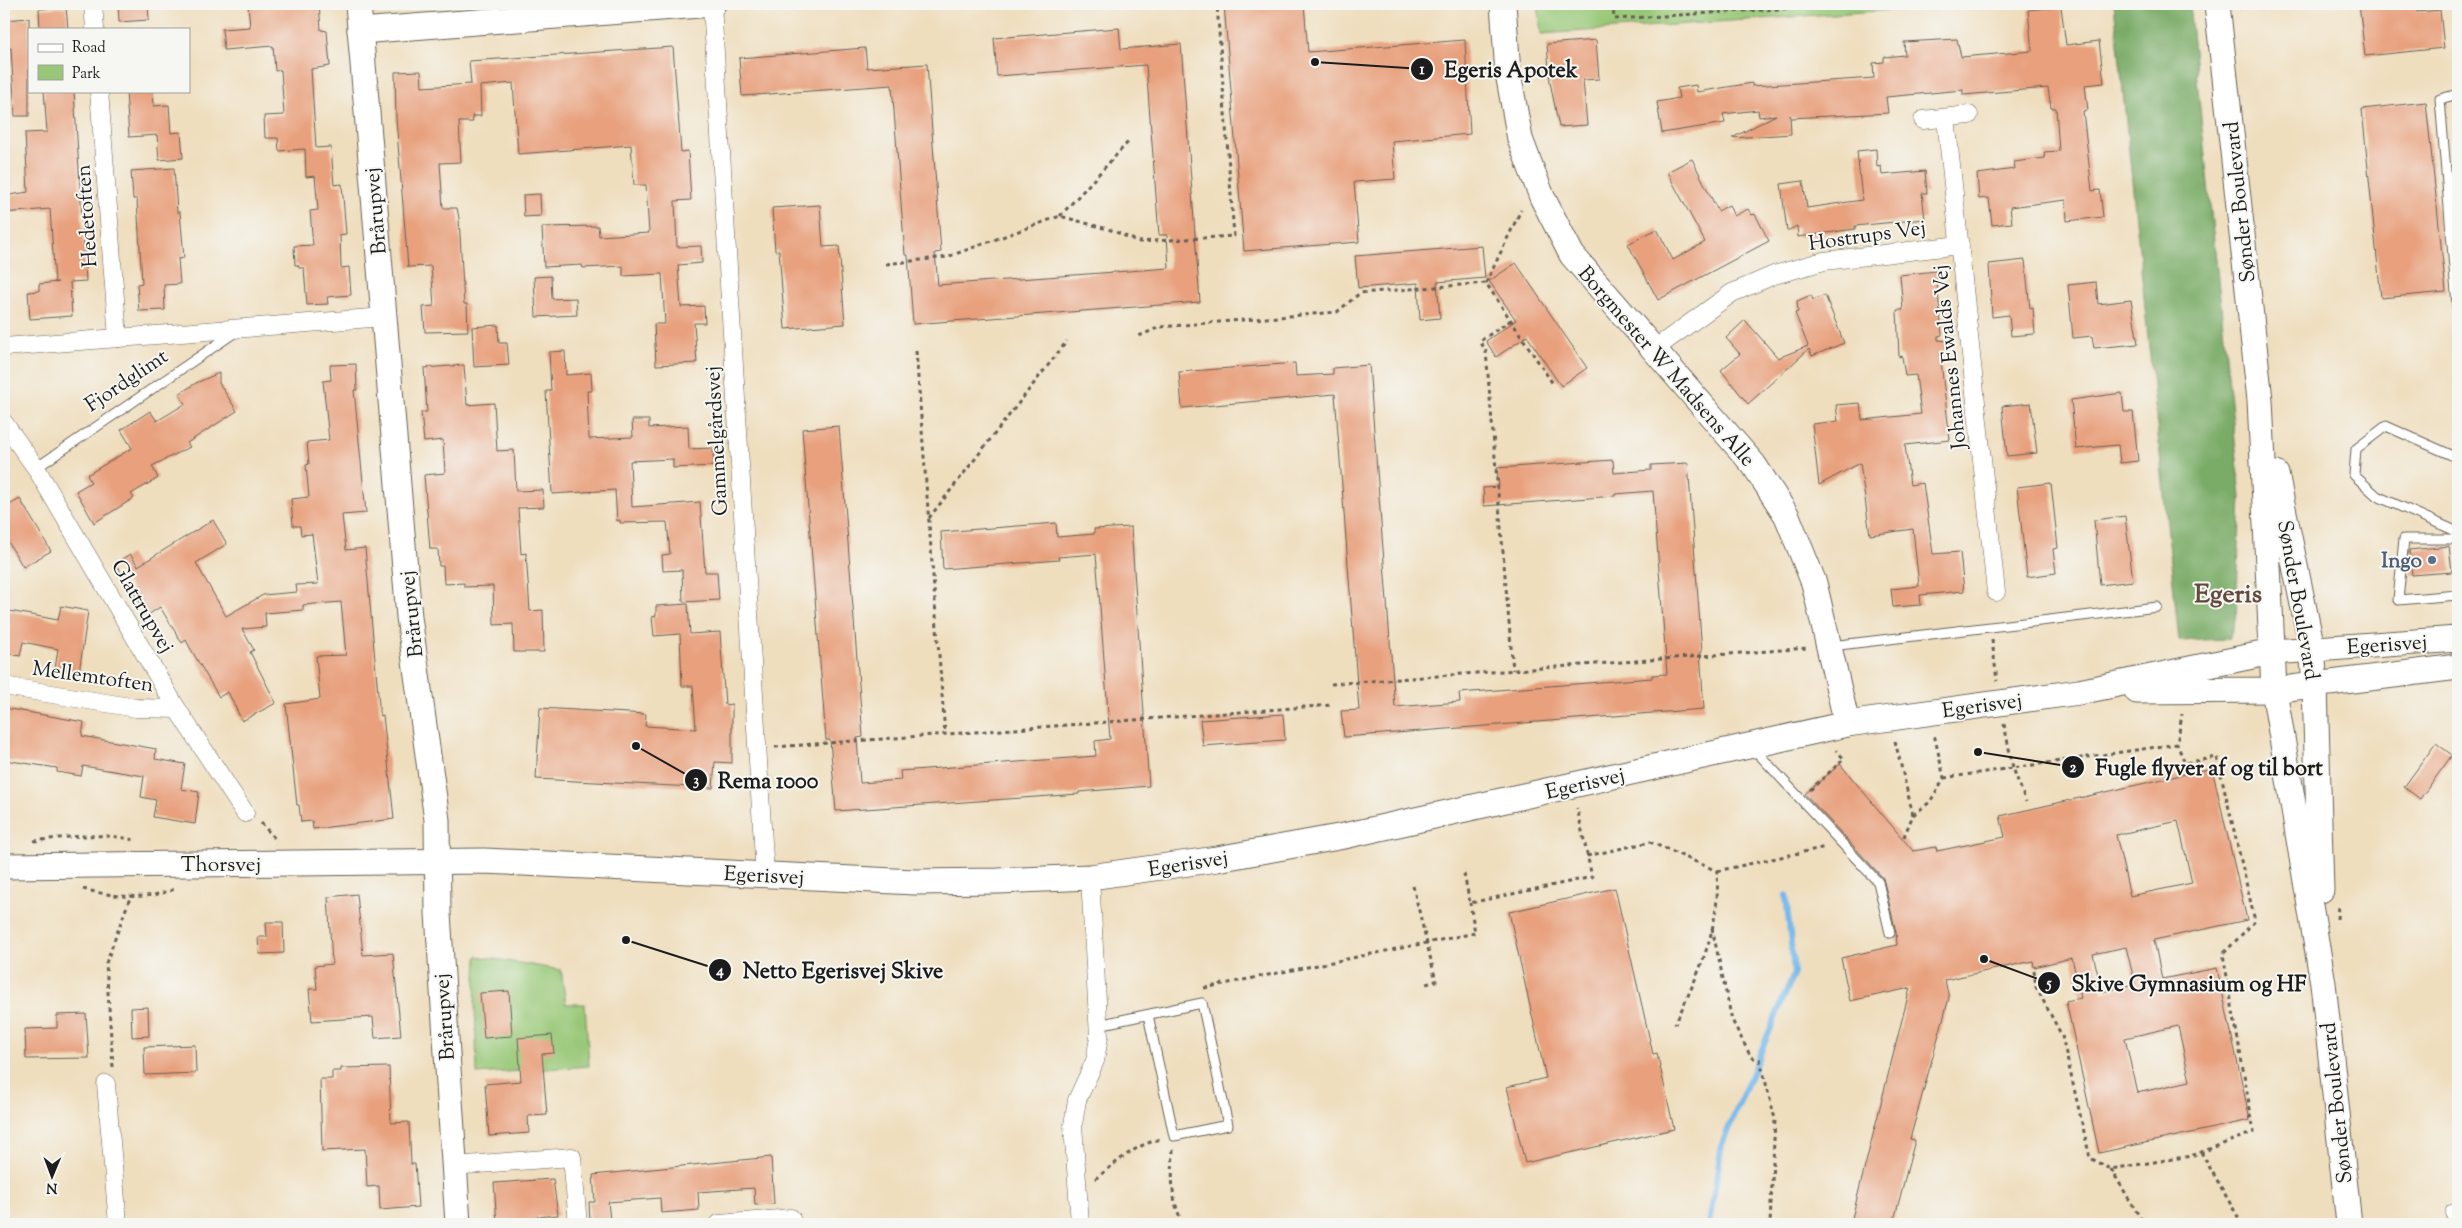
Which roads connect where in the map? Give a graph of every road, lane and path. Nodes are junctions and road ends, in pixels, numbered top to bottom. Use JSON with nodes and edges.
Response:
{"nodes":[{"id":1,"x":93,"y":4,"type":"edge"},
{"id":2,"x":358,"y":4,"type":"edge"},
{"id":3,"x":713,"y":4,"type":"edge"},
{"id":4,"x":1217,"y":4,"type":"edge"},
{"id":5,"x":1503,"y":4,"type":"edge"},
{"id":6,"x":1614,"y":4,"type":"edge"},
{"id":7,"x":1714,"y":4,"type":"edge"},
{"id":8,"x":1729,"y":4,"type":"edge"},
{"id":9,"x":1743,"y":4,"type":"edge"},
{"id":10,"x":1758,"y":4,"type":"edge"},
{"id":11,"x":1771,"y":4,"type":"edge"},
{"id":12,"x":1786,"y":4,"type":"edge"},
{"id":13,"x":1855,"y":4,"type":"edge"},
{"id":14,"x":1859,"y":4,"type":"edge"},
{"id":15,"x":2217,"y":4,"type":"edge"},
{"id":16,"x":1815,"y":5,"type":"edge"},
{"id":17,"x":1831,"y":5,"type":"edge"},
{"id":18,"x":1800,"y":6,"type":"edge"},
{"id":19,"x":1786,"y":8,"type":"junction"},
{"id":20,"x":1772,"y":9,"type":"junction"},
{"id":21,"x":1759,"y":10,"type":"junction"},
{"id":22,"x":1744,"y":11,"type":"junction"},
{"id":23,"x":1730,"y":12,"type":"junction"},
{"id":24,"x":1715,"y":13,"type":"junction"},
{"id":25,"x":95,"y":28,"type":"edge"},
{"id":26,"x":360,"y":31,"type":"junction"},
{"id":27,"x":100,"y":92,"type":"edge"},
{"id":28,"x":2458,"y":94,"type":"edge"},
{"id":29,"x":1969,"y":115,"type":"dead end"},
{"id":30,"x":1946,"y":118,"type":"junction"},
{"id":31,"x":1923,"y":120,"type":"dead end"},
{"id":32,"x":1130,"y":140,"type":"dead end"},
{"id":33,"x":1519,"y":203,"type":"dead end"},
{"id":34,"x":1060,"y":216,"type":"junction"},
{"id":35,"x":1960,"y":245,"type":"junction"},
{"id":36,"x":886,"y":264,"type":"dead end"},
{"id":37,"x":1486,"y":283,"type":"junction"},
{"id":38,"x":384,"y":316,"type":"junction"},
{"id":39,"x":2458,"y":317,"type":"edge"},
{"id":40,"x":1511,"y":320,"type":"junction"},
{"id":41,"x":241,"y":328,"type":"junction"},
{"id":42,"x":1139,"y":336,"type":"dead end"},
{"id":43,"x":118,"y":338,"type":"junction"},
{"id":44,"x":1067,"y":341,"type":"dead end"},
{"id":45,"x":4,"y":347,"type":"edge"},
{"id":46,"x":1653,"y":350,"type":"junction"},
{"id":47,"x":916,"y":351,"type":"dead end"},
{"id":48,"x":1553,"y":384,"type":"dead end"},
{"id":49,"x":2260,"y":400,"type":"junction"},
{"id":50,"x":4,"y":423,"type":"edge"},
{"id":51,"x":2458,"y":458,"type":"edge"},
{"id":52,"x":36,"y":468,"type":"junction"},
{"id":53,"x":929,"y":519,"type":"junction"},
{"id":54,"x":2458,"y":532,"type":"edge"},
{"id":55,"x":2458,"y":539,"type":"edge"},
{"id":56,"x":1996,"y":592,"type":"dead end"},
{"id":57,"x":2458,"y":595,"type":"edge"},
{"id":58,"x":2157,"y":608,"type":"dead end"},
{"id":59,"x":2458,"y":639,"type":"edge"},
{"id":60,"x":1831,"y":646,"type":"junction"},
{"id":61,"x":2312,"y":648,"type":"junction"},
{"id":62,"x":2272,"y":652,"type":"junction"},
{"id":63,"x":2458,"y":667,"type":"edge"},
{"id":64,"x":1513,"y":670,"type":"junction"},
{"id":65,"x":1331,"y":684,"type":"dead end"},
{"id":66,"x":4,"y":686,"type":"edge"},
{"id":67,"x":2316,"y":686,"type":"junction"},
{"id":68,"x":2184,"y":690,"type":"junction"},
{"id":69,"x":2274,"y":690,"type":"junction"},
{"id":70,"x":2079,"y":692,"type":"junction"},
{"id":71,"x":1333,"y":705,"type":"dead end"},
{"id":72,"x":177,"y":709,"type":"junction"},
{"id":73,"x":1930,"y":712,"type":"junction"},
{"id":74,"x":1889,"y":718,"type":"junction"},
{"id":75,"x":1848,"y":724,"type":"junction"},
{"id":76,"x":1819,"y":730,"type":"junction"},
{"id":77,"x":945,"y":734,"type":"junction"},
{"id":78,"x":2177,"y":744,"type":"junction"},
{"id":79,"x":1751,"y":746,"type":"junction"},
{"id":80,"x":757,"y":748,"type":"junction"},
{"id":81,"x":1944,"y":778,"type":"junction"},
{"id":82,"x":1572,"y":786,"type":"junction"},
{"id":83,"x":1800,"y":798,"type":"junction"},
{"id":84,"x":244,"y":813,"type":"joint"},
{"id":85,"x":1913,"y":815,"type":"junction"},
{"id":86,"x":1903,"y":839,"type":"dead end"},
{"id":87,"x":1841,"y":843,"type":"junction"},
{"id":88,"x":1587,"y":856,"type":"junction"},
{"id":89,"x":438,"y":862,"type":"junction"},
{"id":90,"x":296,"y":864,"type":"junction"},
{"id":91,"x":4,"y":866,"type":"edge"},
{"id":92,"x":1717,"y":872,"type":"junction"},
{"id":93,"x":1464,"y":874,"type":"dead end"},
{"id":94,"x":765,"y":876,"type":"junction"},
{"id":95,"x":1090,"y":877,"type":"junction"},
{"id":96,"x":1413,"y":886,"type":"dead end"},
{"id":97,"x":131,"y":895,"type":"dead end"},
{"id":98,"x":2339,"y":895,"type":"dead end"},
{"id":99,"x":1470,"y":903,"type":"junction"},
{"id":100,"x":2337,"y":921,"type":"dead end"},
{"id":101,"x":1712,"y":928,"type":"junction"},
{"id":102,"x":1890,"y":933,"type":"dead end"},
{"id":103,"x":1427,"y":942,"type":"junction"},
{"id":104,"x":2034,"y":970,"type":"dead end"},
{"id":105,"x":2323,"y":983,"type":"junction"},
{"id":106,"x":1423,"y":985,"type":"dead end"},
{"id":107,"x":1194,"y":990,"type":"dead end"},
{"id":108,"x":1148,"y":1015,"type":"junction"},
{"id":109,"x":1675,"y":1024,"type":"dead end"},
{"id":110,"x":1098,"y":1025,"type":"junction"},
{"id":111,"x":106,"y":1084,"type":"joint"},
{"id":112,"x":1174,"y":1136,"type":"junction"},
{"id":113,"x":2202,"y":1152,"type":"junction"},
{"id":114,"x":453,"y":1166,"type":"junction"},
{"id":115,"x":2111,"y":1170,"type":"junction"},
{"id":116,"x":1077,"y":1191,"type":"junction"},
{"id":117,"x":791,"y":1218,"type":"dead end"},
{"id":118,"x":118,"y":1224,"type":"edge"},
{"id":119,"x":458,"y":1224,"type":"edge"},
{"id":120,"x":578,"y":1224,"type":"edge"},
{"id":121,"x":720,"y":1224,"type":"edge"},
{"id":122,"x":1080,"y":1224,"type":"edge"},
{"id":123,"x":1183,"y":1224,"type":"edge"},
{"id":124,"x":1770,"y":1224,"type":"edge"},
{"id":125,"x":2144,"y":1224,"type":"edge"},
{"id":126,"x":2242,"y":1224,"type":"edge"},
{"id":127,"x":2349,"y":1224,"type":"edge"}],
"edges":[{"from":1,"to":25,"type":"street"},
{"from":2,"to":26,"type":"street","name":"Brårupvej"},
{"from":3,"to":26,"type":"street"},
{"from":3,"to":80,"type":"street","name":"Gammelgårdsvej"},
{"from":4,"to":34,"type":"path"},
{"from":5,"to":46,"type":"street","name":"Borgmester W Madsens Alle"},
{"from":6,"to":24,"type":"path"},
{"from":7,"to":24,"type":"path"},
{"from":8,"to":23,"type":"path"},
{"from":9,"to":22,"type":"path"},
{"from":10,"to":21,"type":"path"},
{"from":11,"to":20,"type":"path"},
{"from":12,"to":19,"type":"path"},
{"from":13,"to":14,"type":"path"},
{"from":13,"to":17,"type":"path"},
{"from":15,"to":49,"type":"street","name":"Sønder Boulevard"},
{"from":16,"to":17,"type":"path"},
{"from":16,"to":18,"type":"path"},
{"from":18,"to":19,"type":"path"},
{"from":19,"to":20,"type":"path"},
{"from":20,"to":21,"type":"path"},
{"from":21,"to":22,"type":"path"},
{"from":22,"to":23,"type":"path"},
{"from":23,"to":24,"type":"path"},
{"from":26,"to":38,"type":"street","name":"Brårupvej"},
{"from":27,"to":43,"type":"street","name":"Hedetoften"},
{"from":28,"to":39,"type":"lane"},
{"from":29,"to":30,"type":"street"},
{"from":30,"to":31,"type":"street"},
{"from":30,"to":35,"type":"street","name":"Johannes Ewalds Vej"},
{"from":32,"to":34,"type":"path"},
{"from":33,"to":37,"type":"path"},
{"from":34,"to":36,"type":"path"},
{"from":35,"to":46,"type":"street","name":"Hostrups Vej"},
{"from":35,"to":56,"type":"street","name":"Johannes Ewalds Vej"},
{"from":37,"to":40,"type":"path"},
{"from":37,"to":42,"type":"path"},
{"from":38,"to":41,"type":"street","name":"Fjordglimt"},
{"from":38,"to":89,"type":"street","name":"Brårupvej"},
{"from":40,"to":48,"type":"path"},
{"from":40,"to":64,"type":"path"},
{"from":41,"to":43,"type":"street","name":"Fjordglimt"},
{"from":41,"to":52,"type":"lane","name":"Fjordglimt"},
{"from":43,"to":45,"type":"street","name":"Fjordglimt"},
{"from":44,"to":53,"type":"path"},
{"from":46,"to":60,"type":"street","name":"Borgmester W Madsens Alle"},
{"from":47,"to":53,"type":"path"},
{"from":49,"to":61,"type":"street","name":"Sønder Boulevard"},
{"from":49,"to":62,"type":"street","name":"Sønder Boulevard"},
{"from":50,"to":52,"type":"street","name":"Glattrupvej"},
{"from":51,"to":54,"type":"lane"},
{"from":52,"to":72,"type":"street","name":"Glattrupvej"},
{"from":53,"to":77,"type":"path"},
{"from":55,"to":57,"type":"lane"},
{"from":58,"to":60,"type":"lane"},
{"from":59,"to":61,"type":"street","name":"Egerisvej"},
{"from":60,"to":64,"type":"path"},
{"from":60,"to":75,"type":"street","name":"Borgmester W Madsens Alle"},
{"from":61,"to":62,"type":"street","name":"Egerisvej"},
{"from":61,"to":67,"type":"street","name":"Sønder Boulevard"},
{"from":62,"to":69,"type":"street","name":"Sønder Boulevard"},
{"from":62,"to":70,"type":"street","name":"Egerisvej"},
{"from":63,"to":67,"type":"street","name":"Egerisvej"},
{"from":64,"to":65,"type":"path"},
{"from":66,"to":72,"type":"street","name":"Mellemtoften"},
{"from":67,"to":69,"type":"street","name":"Egerisvej"},
{"from":67,"to":105,"type":"street","name":"Sønder Boulevard"},
{"from":68,"to":69,"type":"street","name":"Egerisvej"},
{"from":68,"to":70,"type":"street","name":"Egerisvej"},
{"from":68,"to":78,"type":"path"},
{"from":69,"to":105,"type":"street","name":"Sønder Boulevard"},
{"from":70,"to":73,"type":"street","name":"Egerisvej"},
{"from":71,"to":77,"type":"path"},
{"from":72,"to":84,"type":"street","name":"Glattrupvej"},
{"from":73,"to":74,"type":"street","name":"Egerisvej"},
{"from":73,"to":81,"type":"path"},
{"from":74,"to":75,"type":"street","name":"Egerisvej"},
{"from":74,"to":85,"type":"path"},
{"from":75,"to":76,"type":"street","name":"Egerisvej"},
{"from":76,"to":79,"type":"street","name":"Egerisvej"},
{"from":76,"to":83,"type":"path"},
{"from":77,"to":80,"type":"path"},
{"from":78,"to":81,"type":"path"},
{"from":78,"to":113,"type":"path"},
{"from":79,"to":82,"type":"street","name":"Egerisvej"},
{"from":79,"to":83,"type":"lane"},
{"from":80,"to":94,"type":"street","name":"Gammelgårdsvej"},
{"from":81,"to":85,"type":"path"},
{"from":82,"to":88,"type":"path"},
{"from":82,"to":95,"type":"street","name":"Egerisvej"},
{"from":83,"to":87,"type":"lane"},
{"from":84,"to":90,"type":"path"},
{"from":85,"to":86,"type":"path"},
{"from":87,"to":92,"type":"path"},
{"from":87,"to":102,"type":"lane"},
{"from":88,"to":92,"type":"path"},
{"from":88,"to":99,"type":"path"},
{"from":89,"to":90,"type":"street","name":"Thorsvej"},
{"from":89,"to":94,"type":"street","name":"Egerisvej"},
{"from":89,"to":114,"type":"street","name":"Brårupvej"},
{"from":90,"to":91,"type":"street","name":"Thorsvej"},
{"from":92,"to":101,"type":"path"},
{"from":93,"to":99,"type":"path"},
{"from":94,"to":95,"type":"street","name":"Egerisvej"},
{"from":95,"to":110,"type":"street"},
{"from":96,"to":103,"type":"path"},
{"from":97,"to":111,"type":"path"},
{"from":98,"to":100,"type":"path"},
{"from":99,"to":103,"type":"path"},
{"from":101,"to":109,"type":"path"},
{"from":101,"to":124,"type":"path"},
{"from":103,"to":106,"type":"path"},
{"from":103,"to":107,"type":"path"},
{"from":104,"to":115,"type":"path"},
{"from":105,"to":127,"type":"street","name":"Sønder Boulevard"},
{"from":108,"to":110,"type":"lane"},
{"from":108,"to":112,"type":"lane"},
{"from":108,"to":112,"type":"lane"},
{"from":110,"to":116,"type":"street"},
{"from":111,"to":118,"type":"street"},
{"from":112,"to":116,"type":"path"},
{"from":112,"to":123,"type":"path"},
{"from":113,"to":115,"type":"path"},
{"from":113,"to":126,"type":"path"},
{"from":114,"to":119,"type":"street","name":"Brårupvej"},
{"from":114,"to":120,"type":"street"},
{"from":115,"to":125,"type":"path"},
{"from":116,"to":122,"type":"street"},
{"from":117,"to":121,"type":"street"}]}
